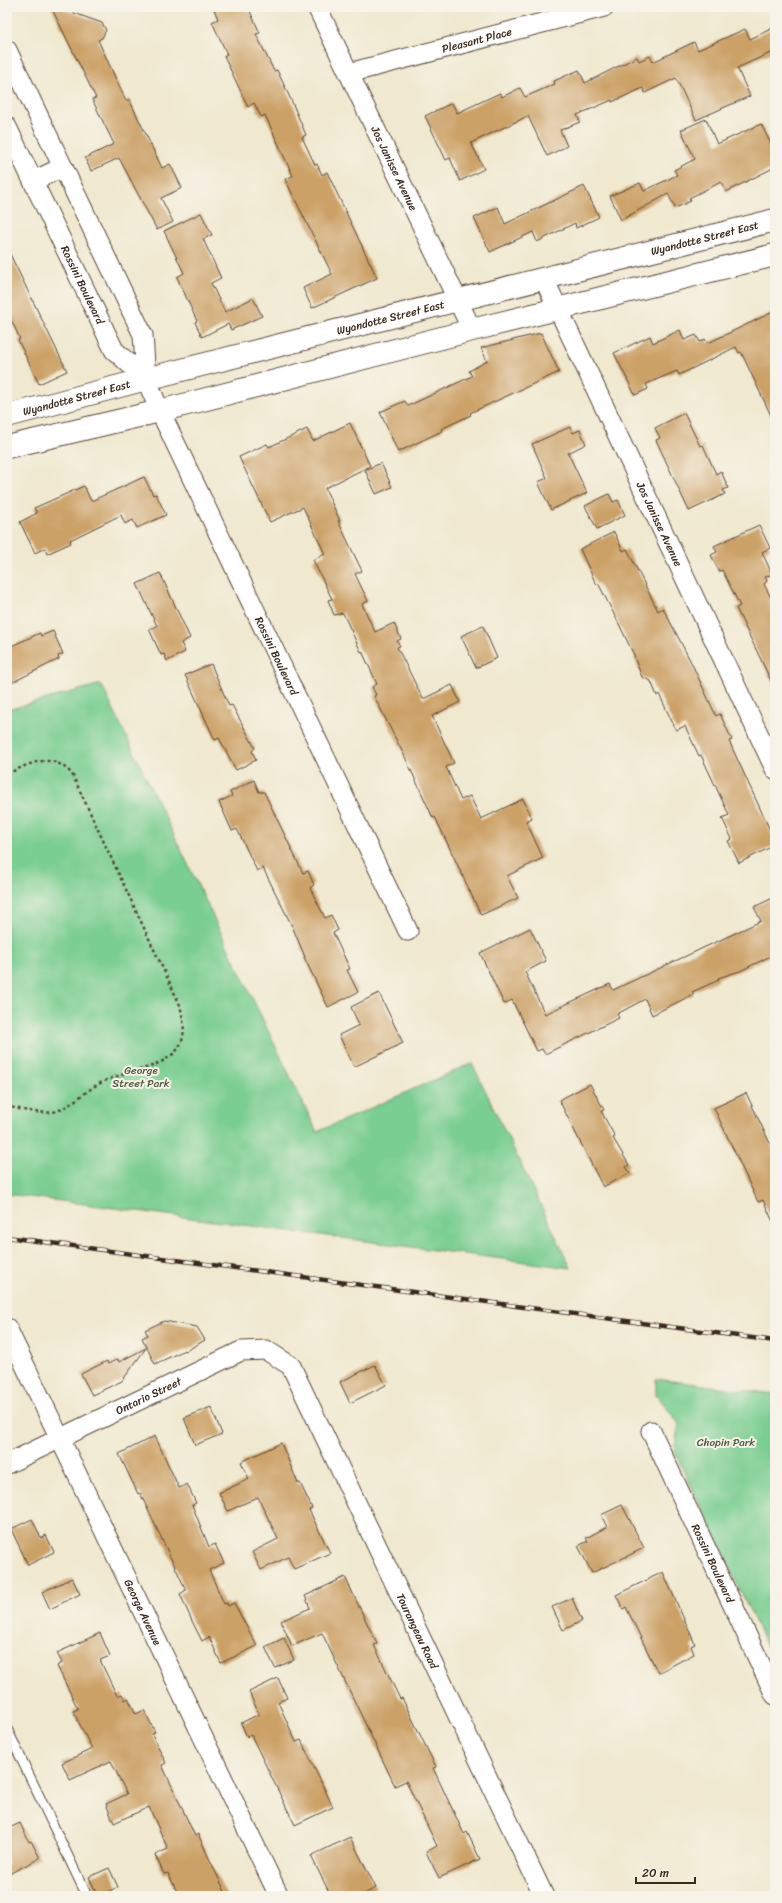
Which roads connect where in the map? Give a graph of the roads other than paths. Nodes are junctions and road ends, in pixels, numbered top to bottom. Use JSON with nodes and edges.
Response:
{"nodes":[{"id":1,"x":317,"y":7,"type":"edge"},
{"id":2,"x":604,"y":7,"type":"edge"},
{"id":3,"x":7,"y":50,"type":"edge"},
{"id":4,"x":349,"y":73,"type":"junction"},
{"id":5,"x":7,"y":127,"type":"edge"},
{"id":6,"x":63,"y":167,"type":"junction"},
{"id":7,"x":33,"y":181,"type":"junction"},
{"id":8,"x":775,"y":220,"type":"edge"},
{"id":9,"x":775,"y":255,"type":"edge"},
{"id":10,"x":544,"y":279,"type":"junction"},
{"id":11,"x":459,"y":299,"type":"junction"},
{"id":12,"x":558,"y":310,"type":"junction"},
{"id":13,"x":472,"y":330,"type":"junction"},
{"id":14,"x":146,"y":379,"type":"junction"},
{"id":15,"x":160,"y":411,"type":"junction"},
{"id":16,"x":7,"y":416,"type":"edge"},
{"id":17,"x":7,"y":448,"type":"edge"},
{"id":18,"x":775,"y":769,"type":"edge"},
{"id":19,"x":408,"y":931,"type":"dead end"},
{"id":20,"x":7,"y":1328,"type":"edge"},
{"id":21,"x":291,"y":1366,"type":"joint"},
{"id":22,"x":651,"y":1431,"type":"dead end"},
{"id":23,"x":60,"y":1439,"type":"junction"},
{"id":24,"x":7,"y":1464,"type":"edge"},
{"id":25,"x":775,"y":1695,"type":"edge"},
{"id":26,"x":7,"y":1729,"type":"edge"},
{"id":27,"x":87,"y":1896,"type":"edge"},
{"id":28,"x":278,"y":1896,"type":"edge"},
{"id":29,"x":544,"y":1896,"type":"edge"}],
"edges":[{"from":1,"to":4,"type":"street","name":"Jos Janisse Avenue"},
{"from":2,"to":4,"type":"street","name":"Pleasant Place"},
{"from":3,"to":6,"type":"street","name":"Rossini Boulevard"},
{"from":4,"to":11,"type":"street","name":"Jos Janisse Avenue"},
{"from":5,"to":7,"type":"street","name":"Rossini Boulevard"},
{"from":6,"to":7,"type":"street"},
{"from":6,"to":14,"type":"street","name":"Rossini Boulevard"},
{"from":7,"to":14,"type":"street","name":"Rossini Boulevard"},
{"from":8,"to":10,"type":"main road","name":"Wyandotte Street East"},
{"from":9,"to":12,"type":"main road"},
{"from":10,"to":11,"type":"main road","name":"Wyandotte Street East"},
{"from":10,"to":12,"type":"street","name":"Jos Janisse Avenue"},
{"from":11,"to":13,"type":"street","name":"Jos Janisse Avenue"},
{"from":11,"to":14,"type":"main road","name":"Wyandotte Street East"},
{"from":12,"to":13,"type":"main road"},
{"from":12,"to":18,"type":"street","name":"Jos Janisse Avenue"},
{"from":13,"to":15,"type":"main road"},
{"from":14,"to":15,"type":"street","name":"Rossini Boulevard"},
{"from":14,"to":16,"type":"main road","name":"Wyandotte Street East"},
{"from":15,"to":17,"type":"main road"},
{"from":15,"to":19,"type":"street","name":"Rossini Boulevard"},
{"from":20,"to":23,"type":"street","name":"George Avenue"},
{"from":21,"to":23,"type":"street","name":"Ontario Street"},
{"from":21,"to":29,"type":"street","name":"Tourangeau Road"},
{"from":22,"to":25,"type":"street","name":"Rossini Boulevard"},
{"from":23,"to":24,"type":"street","name":"Ontario Street"},
{"from":23,"to":28,"type":"street","name":"George Avenue"},
{"from":26,"to":27,"type":"lane"}]}
